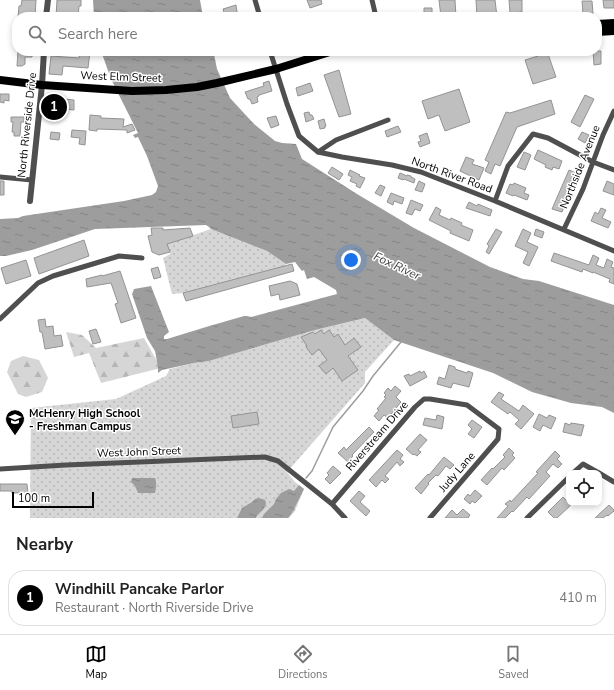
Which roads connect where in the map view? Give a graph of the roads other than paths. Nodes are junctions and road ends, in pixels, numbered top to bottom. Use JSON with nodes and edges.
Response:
{"nodes":[{"id":1,"x":48,"y":0,"type":"edge"},
{"id":2,"x":255,"y":0,"type":"edge"},
{"id":3,"x":372,"y":0,"type":"edge"},
{"id":4,"x":47,"y":12,"type":"edge"},
{"id":5,"x":259,"y":12,"type":"edge"},
{"id":6,"x":375,"y":12,"type":"edge"},
{"id":7,"x":614,"y":22,"type":"edge"},
{"id":8,"x":602,"y":23,"type":"edge"},
{"id":9,"x":614,"y":31,"type":"edge"},
{"id":10,"x":602,"y":32,"type":"edge"},
{"id":11,"x":44,"y":56,"type":"edge"},
{"id":12,"x":272,"y":56,"type":"edge"},
{"id":13,"x":317,"y":56,"type":"edge"},
{"id":14,"x":276,"y":69,"type":"junction"},
{"id":15,"x":0,"y":80,"type":"edge"},
{"id":16,"x":42,"y":84,"type":"junction"},
{"id":17,"x":614,"y":111,"type":"edge"},
{"id":18,"x":388,"y":120,"type":"dead end"},
{"id":19,"x":318,"y":152,"type":"junction"},
{"id":20,"x":593,"y":162,"type":"junction"},
{"id":21,"x":614,"y":170,"type":"edge"},
{"id":22,"x":0,"y":177,"type":"edge"},
{"id":23,"x":32,"y":180,"type":"junction"},
{"id":24,"x":30,"y":201,"type":"dead end"},
{"id":25,"x":495,"y":201,"type":"junction"},
{"id":26,"x":564,"y":229,"type":"junction"},
{"id":27,"x":614,"y":251,"type":"edge"},
{"id":28,"x":142,"y":258,"type":"dead end"},
{"id":29,"x":0,"y":319,"type":"edge"},
{"id":30,"x":498,"y":439,"type":"joint"},
{"id":31,"x":0,"y":468,"type":"edge"},
{"id":32,"x":576,"y":470,"type":"edge"},
{"id":33,"x":594,"y":470,"type":"edge"},
{"id":34,"x":602,"y":475,"type":"edge"},
{"id":35,"x":566,"y":480,"type":"edge"},
{"id":36,"x":614,"y":482,"type":"edge"},
{"id":37,"x":332,"y":504,"type":"junction"},
{"id":38,"x":345,"y":518,"type":"edge"},
{"id":39,"x":430,"y":518,"type":"edge"},
{"id":40,"x":527,"y":518,"type":"edge"}],
"edges":[{"from":1,"to":4,"type":"street"},
{"from":2,"to":5,"type":"street"},
{"from":3,"to":6,"type":"street"},
{"from":7,"to":8,"type":"main road"},
{"from":9,"to":10,"type":"main road"},
{"from":11,"to":16,"type":"street","name":"North Riverside Drive"},
{"from":12,"to":14,"type":"street","name":"North River Road"},
{"from":13,"to":14,"type":"main road","name":"West Elm Street"},
{"from":14,"to":16,"type":"main road","name":"West Elm Street"},
{"from":14,"to":19,"type":"street","name":"North River Road"},
{"from":15,"to":16,"type":"main road","name":"West Elm Street"},
{"from":16,"to":23,"type":"street","name":"North Riverside Drive"},
{"from":17,"to":20,"type":"street","name":"Northside Avenue"},
{"from":18,"to":19,"type":"street"},
{"from":19,"to":25,"type":"street","name":"North River Road"},
{"from":20,"to":21,"type":"street"},
{"from":20,"to":25,"type":"street"},
{"from":20,"to":26,"type":"street","name":"Northside Avenue"},
{"from":22,"to":23,"type":"street"},
{"from":23,"to":24,"type":"street","name":"North Riverside Drive"},
{"from":25,"to":26,"type":"street","name":"North River Road"},
{"from":26,"to":27,"type":"street","name":"North River Road"},
{"from":28,"to":29,"type":"street"},
{"from":30,"to":37,"type":"street","name":"Riverstream Drive"},
{"from":30,"to":39,"type":"street","name":"Judy Lane"},
{"from":31,"to":37,"type":"street","name":"West John Street"},
{"from":32,"to":33,"type":"street"},
{"from":34,"to":36,"type":"street"},
{"from":35,"to":40,"type":"street"},
{"from":37,"to":38,"type":"street"}]}
